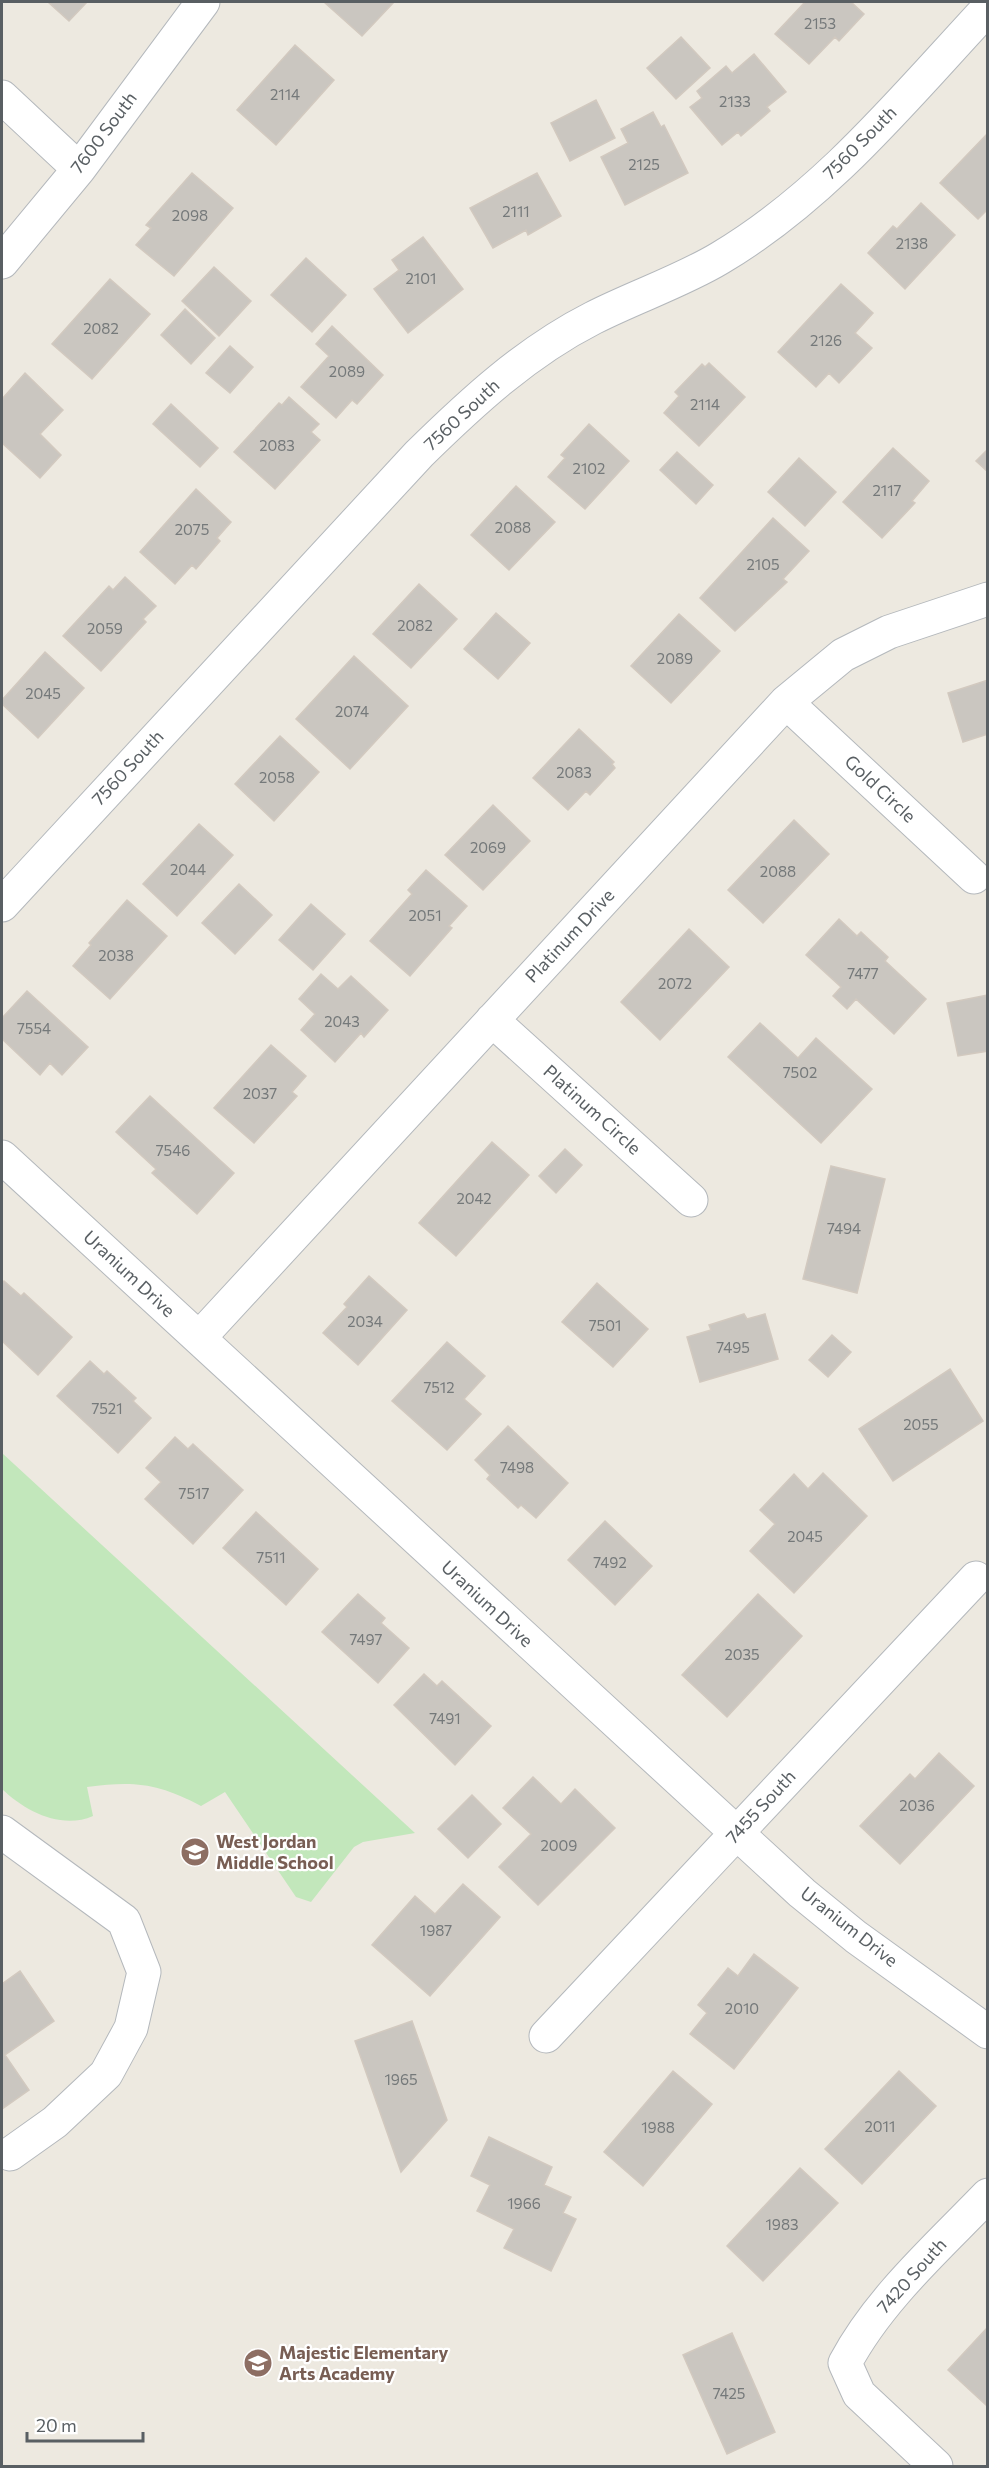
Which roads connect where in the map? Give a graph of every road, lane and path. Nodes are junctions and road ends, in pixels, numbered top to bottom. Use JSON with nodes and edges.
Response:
{"nodes":[{"id":1,"x":203,"y":2,"type":"edge"},
{"id":2,"x":987,"y":8,"type":"edge"},
{"id":3,"x":2,"y":97,"type":"edge"},
{"id":4,"x":79,"y":169,"type":"junction"},
{"id":5,"x":2,"y":262,"type":"edge"},
{"id":6,"x":987,"y":600,"type":"edge"},
{"id":7,"x":786,"y":702,"type":"junction"},
{"id":8,"x":974,"y":877,"type":"dead end"},
{"id":9,"x":2,"y":905,"type":"edge"},
{"id":10,"x":492,"y":1020,"type":"junction"},
{"id":11,"x":2,"y":1157,"type":"edge"},
{"id":12,"x":691,"y":1200,"type":"dead end"},
{"id":13,"x":199,"y":1338,"type":"junction"},
{"id":14,"x":976,"y":1578,"type":"dead end"},
{"id":15,"x":2,"y":1832,"type":"edge"},
{"id":16,"x":736,"y":1833,"type":"junction"},
{"id":17,"x":987,"y":2032,"type":"edge"},
{"id":18,"x":546,"y":2036,"type":"dead end"},
{"id":19,"x":10,"y":2154,"type":"dead end"},
{"id":20,"x":987,"y":2194,"type":"edge"},
{"id":21,"x":936,"y":2466,"type":"edge"}],
"edges":[{"from":1,"to":4,"type":"street","name":"7600 South"},
{"from":2,"to":9,"type":"street","name":"7560 South"},
{"from":3,"to":4,"type":"street"},
{"from":4,"to":5,"type":"street","name":"7600 South"},
{"from":6,"to":7,"type":"street","name":"Platinum Drive"},
{"from":7,"to":8,"type":"street","name":"Gold Circle"},
{"from":7,"to":10,"type":"street","name":"Platinum Drive"},
{"from":10,"to":12,"type":"street","name":"Platinum Circle"},
{"from":10,"to":13,"type":"street","name":"Platinum Drive"},
{"from":11,"to":13,"type":"street","name":"Uranium Drive"},
{"from":13,"to":16,"type":"street","name":"Uranium Drive"},
{"from":14,"to":16,"type":"street","name":"7455 South"},
{"from":15,"to":19,"type":"street"},
{"from":16,"to":17,"type":"street","name":"Uranium Drive"},
{"from":16,"to":18,"type":"street","name":"7455 South"},
{"from":20,"to":21,"type":"street","name":"7420 South"}]}
